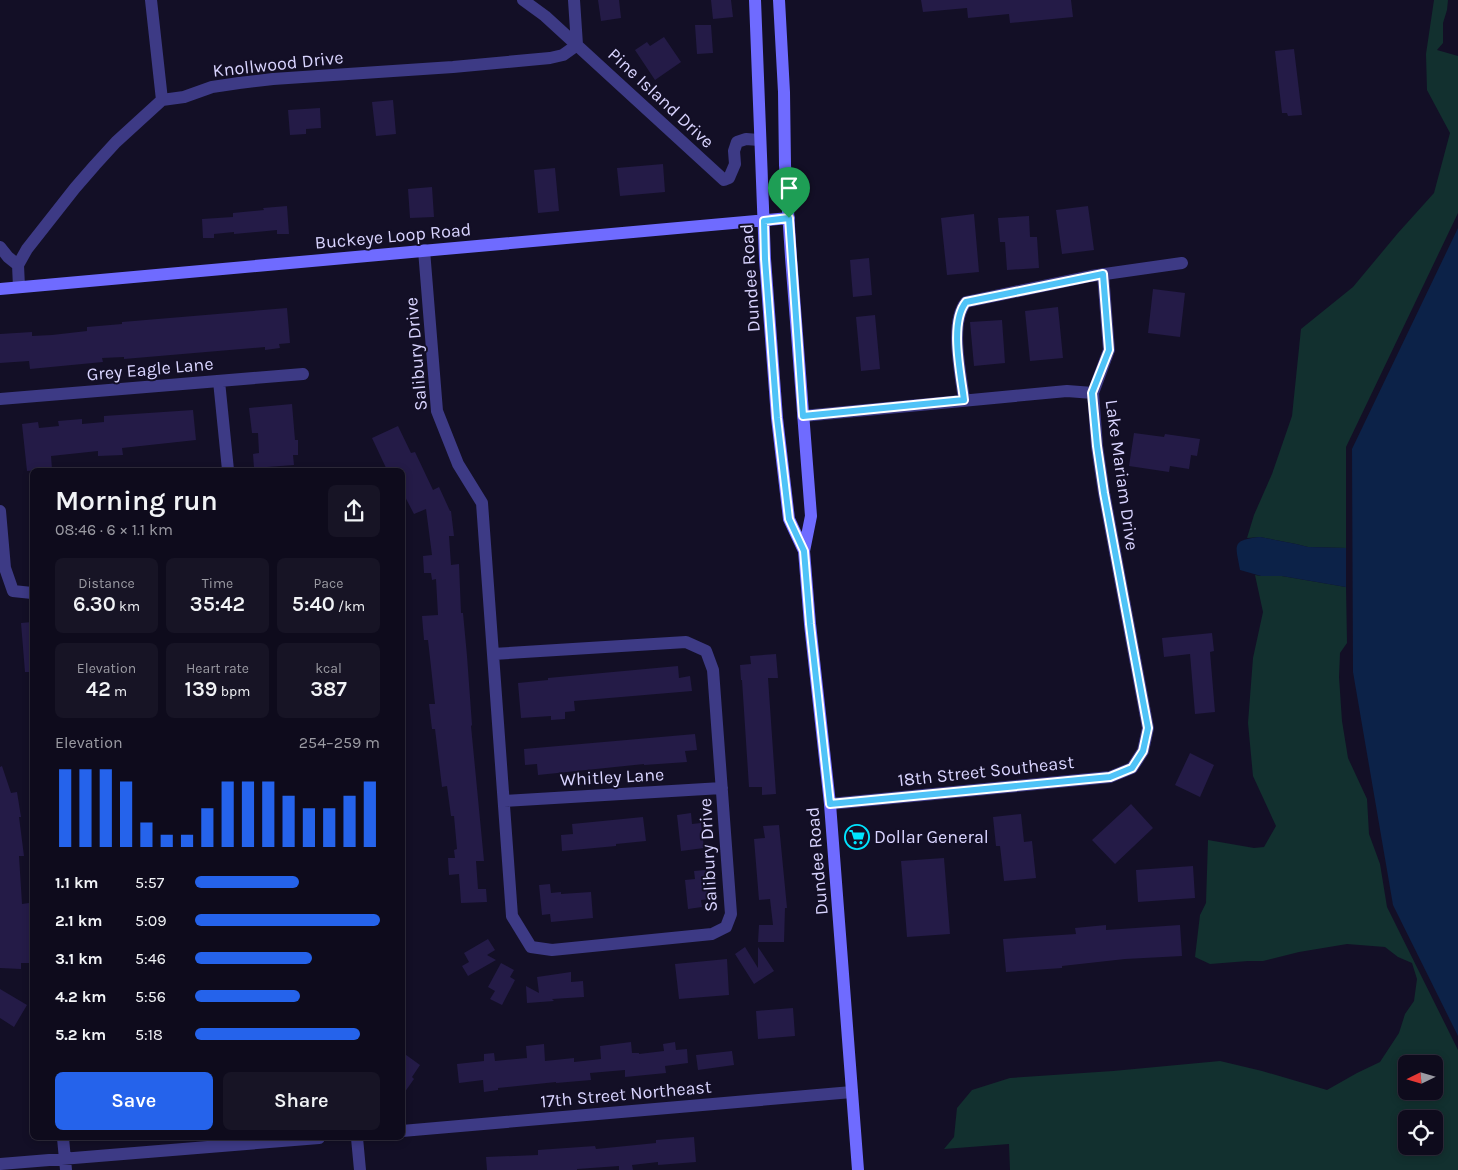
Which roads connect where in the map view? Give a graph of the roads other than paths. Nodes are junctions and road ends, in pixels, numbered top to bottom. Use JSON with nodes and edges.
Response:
{"nodes":[{"id":1,"x":151,"y":0,"type":"edge"},
{"id":2,"x":523,"y":0,"type":"edge"},
{"id":3,"x":574,"y":0,"type":"edge"},
{"id":4,"x":754,"y":0,"type":"edge"},
{"id":5,"x":779,"y":0,"type":"edge"},
{"id":6,"x":577,"y":45,"type":"junction"},
{"id":7,"x":162,"y":100,"type":"junction"},
{"id":8,"x":759,"y":140,"type":"junction"},
{"id":9,"x":789,"y":218,"type":"junction"},
{"id":10,"x":764,"y":221,"type":"junction"},
{"id":11,"x":0,"y":247,"type":"edge"},
{"id":12,"x":424,"y":250,"type":"junction"},
{"id":13,"x":1182,"y":263,"type":"dead end"},
{"id":14,"x":18,"y":265,"type":"junction"},
{"id":15,"x":1103,"y":274,"type":"junction"},
{"id":16,"x":19,"y":287,"type":"junction"},
{"id":17,"x":0,"y":289,"type":"edge"},
{"id":18,"x":303,"y":374,"type":"dead end"},
{"id":19,"x":219,"y":381,"type":"junction"},
{"id":20,"x":1092,"y":393,"type":"junction"},
{"id":21,"x":0,"y":399,"type":"edge"},
{"id":22,"x":964,"y":400,"type":"junction"},
{"id":23,"x":803,"y":416,"type":"junction"},
{"id":24,"x":228,"y":468,"type":"edge"},
{"id":25,"x":0,"y":511,"type":"edge"},
{"id":26,"x":804,"y":551,"type":"junction"},
{"id":27,"x":30,"y":593,"type":"edge"},
{"id":28,"x":493,"y":654,"type":"junction"},
{"id":29,"x":1138,"y":758,"type":"joint"},
{"id":30,"x":722,"y":788,"type":"junction"},
{"id":31,"x":504,"y":801,"type":"junction"},
{"id":32,"x":830,"y":804,"type":"junction"},
{"id":33,"x":852,"y":1092,"type":"junction"},
{"id":34,"x":405,"y":1130,"type":"edge"},
{"id":35,"x":63,"y":1140,"type":"edge"},
{"id":36,"x":299,"y":1140,"type":"edge"},
{"id":37,"x":357,"y":1140,"type":"edge"},
{"id":38,"x":0,"y":1164,"type":"edge"},
{"id":39,"x":65,"y":1164,"type":"edge"},
{"id":40,"x":360,"y":1170,"type":"edge"},
{"id":41,"x":858,"y":1170,"type":"edge"}],
"edges":[{"from":1,"to":7,"type":"street"},
{"from":2,"to":6,"type":"street","name":"Pine Island Drive"},
{"from":3,"to":6,"type":"street"},
{"from":4,"to":8,"type":"main road","name":"Dundee Road"},
{"from":5,"to":9,"type":"main road","name":"Dundee Road"},
{"from":6,"to":7,"type":"street","name":"Knollwood Drive"},
{"from":6,"to":8,"type":"street","name":"Pine Island Drive"},
{"from":7,"to":14,"type":"street"},
{"from":8,"to":10,"type":"main road","name":"Dundee Road"},
{"from":9,"to":10,"type":"main road","name":"Buckeye Loop Road"},
{"from":9,"to":23,"type":"main road","name":"Dundee Road"},
{"from":10,"to":12,"type":"main road","name":"Buckeye Loop Road"},
{"from":10,"to":26,"type":"main road","name":"Dundee Road"},
{"from":11,"to":14,"type":"street"},
{"from":12,"to":16,"type":"main road","name":"Buckeye Loop Road"},
{"from":12,"to":28,"type":"street","name":"Salibury Drive"},
{"from":13,"to":15,"type":"street"},
{"from":14,"to":16,"type":"street"},
{"from":15,"to":20,"type":"street"},
{"from":15,"to":22,"type":"street"},
{"from":16,"to":17,"type":"main road","name":"Buckeye Loop Road"},
{"from":18,"to":19,"type":"street","name":"Grey Eagle Lane"},
{"from":19,"to":21,"type":"street","name":"Grey Eagle Lane"},
{"from":19,"to":24,"type":"street"},
{"from":20,"to":22,"type":"street","name":"Lake Mariam Drive"},
{"from":20,"to":29,"type":"street","name":"Lake Mariam Drive"},
{"from":22,"to":23,"type":"street","name":"Lake Mariam Drive"},
{"from":23,"to":26,"type":"main road","name":"Dundee Road"},
{"from":25,"to":27,"type":"street"},
{"from":26,"to":32,"type":"main road","name":"Dundee Road"},
{"from":28,"to":30,"type":"street","name":"Salibury Drive"},
{"from":28,"to":31,"type":"street","name":"Salibury Drive"},
{"from":29,"to":32,"type":"street","name":"18th Street Southeast"},
{"from":30,"to":31,"type":"street","name":"Whitley Lane"},
{"from":30,"to":31,"type":"street","name":"Salibury Drive"},
{"from":32,"to":33,"type":"main road","name":"Dundee Road"},
{"from":33,"to":34,"type":"street","name":"17th Street Northeast"},
{"from":33,"to":41,"type":"main road","name":"Dundee Road"},
{"from":35,"to":39,"type":"street"},
{"from":36,"to":39,"type":"street"},
{"from":37,"to":40,"type":"street"},
{"from":38,"to":39,"type":"street"}]}
